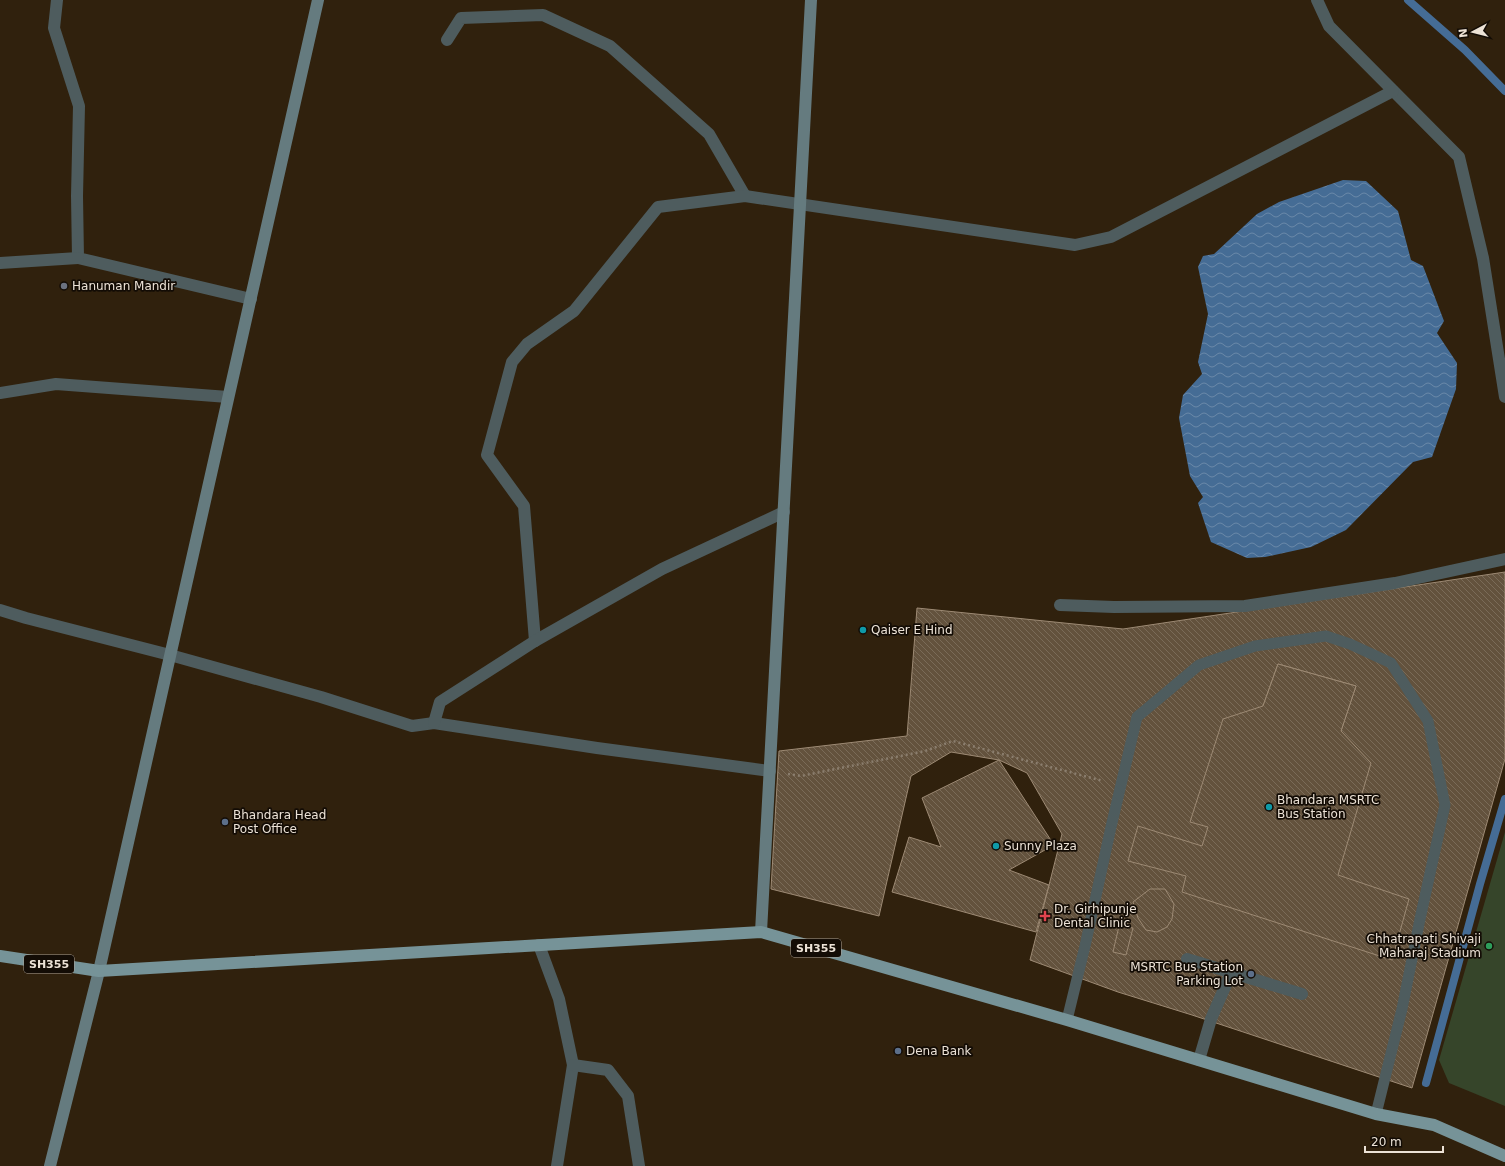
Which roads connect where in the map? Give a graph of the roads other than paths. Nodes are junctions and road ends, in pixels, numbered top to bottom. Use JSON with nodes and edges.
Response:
{"nodes":[{"id":1,"x":57,"y":0,"type":"edge"},
{"id":2,"x":318,"y":0,"type":"edge"},
{"id":3,"x":811,"y":0,"type":"edge"},
{"id":4,"x":1317,"y":0,"type":"edge"},
{"id":5,"x":447,"y":40,"type":"dead end"},
{"id":6,"x":1393,"y":91,"type":"junction"},
{"id":7,"x":745,"y":196,"type":"junction"},
{"id":8,"x":800,"y":204,"type":"junction"},
{"id":9,"x":78,"y":258,"type":"junction"},
{"id":10,"x":0,"y":263,"type":"edge"},
{"id":11,"x":251,"y":299,"type":"junction"},
{"id":12,"x":0,"y":394,"type":"edge"},
{"id":13,"x":228,"y":397,"type":"junction"},
{"id":14,"x":1505,"y":397,"type":"edge"},
{"id":15,"x":784,"y":512,"type":"junction"},
{"id":16,"x":1505,"y":560,"type":"edge"},
{"id":17,"x":1060,"y":605,"type":"dead end"},
{"id":18,"x":0,"y":610,"type":"edge"},
{"id":19,"x":535,"y":641,"type":"junction"},
{"id":20,"x":170,"y":655,"type":"junction"},
{"id":21,"x":434,"y":723,"type":"junction"},
{"id":22,"x":770,"y":771,"type":"junction"},
{"id":23,"x":761,"y":932,"type":"junction"},
{"id":24,"x":539,"y":945,"type":"junction"},
{"id":25,"x":0,"y":956,"type":"edge"},
{"id":26,"x":1187,"y":959,"type":"dead end"},
{"id":27,"x":99,"y":971,"type":"junction"},
{"id":28,"x":1231,"y":973,"type":"junction"},
{"id":29,"x":1302,"y":994,"type":"dead end"},
{"id":30,"x":1067,"y":1020,"type":"junction"},
{"id":31,"x":1199,"y":1060,"type":"junction"},
{"id":32,"x":573,"y":1065,"type":"junction"},
{"id":33,"x":1376,"y":1114,"type":"junction"},
{"id":34,"x":1505,"y":1156,"type":"edge"},
{"id":35,"x":50,"y":1166,"type":"edge"},
{"id":36,"x":557,"y":1166,"type":"edge"},
{"id":37,"x":639,"y":1166,"type":"edge"}],
"edges":[{"from":1,"to":9,"type":"street"},
{"from":2,"to":11,"type":"main road"},
{"from":3,"to":8,"type":"main road"},
{"from":4,"to":6,"type":"street"},
{"from":5,"to":7,"type":"street"},
{"from":6,"to":8,"type":"street"},
{"from":6,"to":14,"type":"street"},
{"from":7,"to":8,"type":"street"},
{"from":7,"to":19,"type":"street"},
{"from":8,"to":15,"type":"main road"},
{"from":9,"to":10,"type":"street"},
{"from":9,"to":11,"type":"street"},
{"from":11,"to":13,"type":"main road"},
{"from":12,"to":13,"type":"street"},
{"from":13,"to":20,"type":"main road"},
{"from":15,"to":19,"type":"street"},
{"from":15,"to":22,"type":"main road"},
{"from":16,"to":17,"type":"street"},
{"from":18,"to":20,"type":"street"},
{"from":19,"to":21,"type":"street"},
{"from":20,"to":21,"type":"street"},
{"from":20,"to":27,"type":"main road"},
{"from":21,"to":22,"type":"street"},
{"from":22,"to":23,"type":"main road"},
{"from":23,"to":24,"type":"main road","number":"SH355"},
{"from":23,"to":30,"type":"main road","number":"SH355"},
{"from":24,"to":27,"type":"main road","number":"SH355"},
{"from":24,"to":32,"type":"street"},
{"from":25,"to":27,"type":"main road","number":"SH355"},
{"from":26,"to":28,"type":"street"},
{"from":27,"to":35,"type":"main road"},
{"from":28,"to":29,"type":"street"},
{"from":28,"to":31,"type":"street"},
{"from":30,"to":31,"type":"main road","number":"SH355"},
{"from":30,"to":33,"type":"lane"},
{"from":31,"to":33,"type":"main road","number":"SH355"},
{"from":32,"to":36,"type":"street"},
{"from":32,"to":37,"type":"street"},
{"from":33,"to":34,"type":"main road","number":"SH355"}]}
